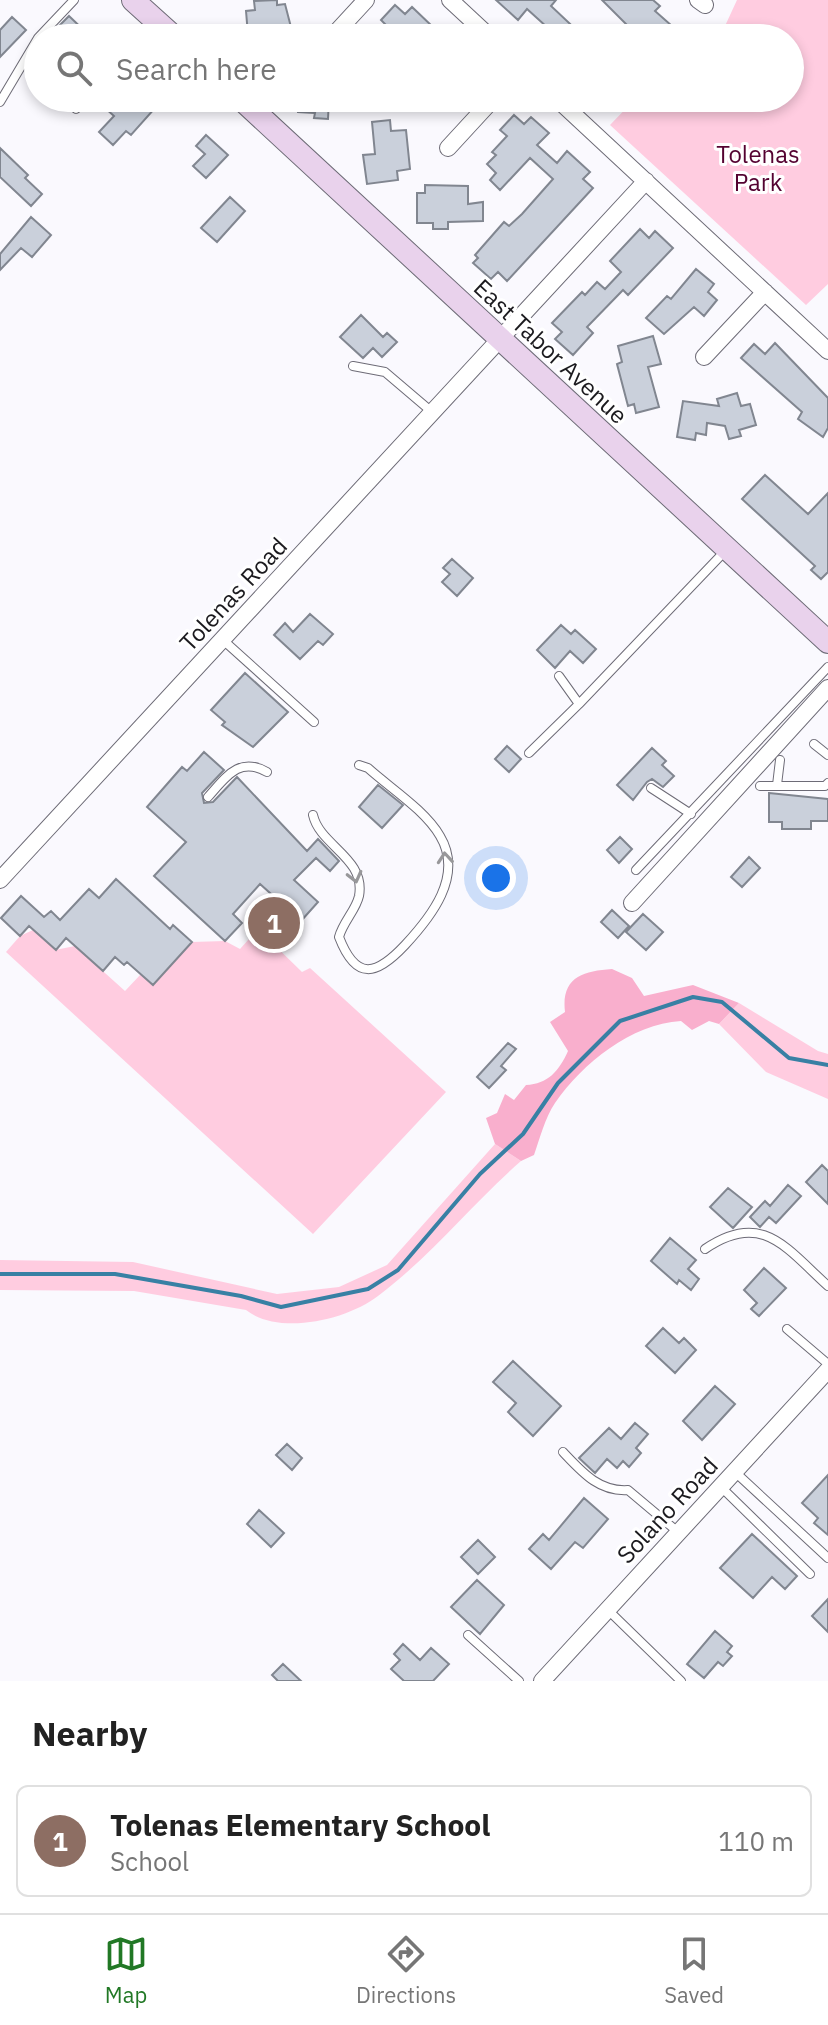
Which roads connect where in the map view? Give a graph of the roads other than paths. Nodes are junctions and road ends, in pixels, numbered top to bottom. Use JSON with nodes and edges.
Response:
{"nodes":[{"id":1,"x":74,"y":0,"type":"edge"},
{"id":2,"x":133,"y":0,"type":"edge"},
{"id":3,"x":366,"y":0,"type":"edge"},
{"id":4,"x":450,"y":0,"type":"edge"},
{"id":5,"x":51,"y":24,"type":"edge"},
{"id":6,"x":153,"y":24,"type":"edge"},
{"id":7,"x":344,"y":24,"type":"edge"},
{"id":8,"x":476,"y":24,"type":"edge"},
{"id":9,"x":24,"y":62,"type":"edge"},
{"id":10,"x":0,"y":102,"type":"edge"},
{"id":11,"x":255,"y":112,"type":"edge"},
{"id":12,"x":481,"y":112,"type":"edge"},
{"id":13,"x":571,"y":112,"type":"edge"},
{"id":14,"x":448,"y":148,"type":"dead end"},
{"id":15,"x":646,"y":181,"type":"junction"},
{"id":16,"x":765,"y":292,"type":"junction"},
{"id":17,"x":499,"y":338,"type":"junction"},
{"id":18,"x":828,"y":351,"type":"edge"},
{"id":19,"x":704,"y":357,"type":"dead end"},
{"id":20,"x":353,"y":366,"type":"dead end"},
{"id":21,"x":432,"y":412,"type":"junction"},
{"id":22,"x":727,"y":548,"type":"junction"},
{"id":23,"x":223,"y":640,"type":"junction"},
{"id":24,"x":828,"y":642,"type":"edge"},
{"id":25,"x":828,"y":667,"type":"edge"},
{"id":26,"x":559,"y":676,"type":"dead end"},
{"id":27,"x":828,"y":688,"type":"edge"},
{"id":28,"x":579,"y":704,"type":"junction"},
{"id":29,"x":314,"y":722,"type":"dead end"},
{"id":30,"x":814,"y":744,"type":"dead end"},
{"id":31,"x":529,"y":753,"type":"dead end"},
{"id":32,"x":828,"y":755,"type":"edge"},
{"id":33,"x":780,"y":760,"type":"dead end"},
{"id":34,"x":359,"y":765,"type":"dead end"},
{"id":35,"x":267,"y":772,"type":"dead end"},
{"id":36,"x":828,"y":783,"type":"edge"},
{"id":37,"x":777,"y":785,"type":"junction"},
{"id":38,"x":760,"y":786,"type":"dead end"},
{"id":39,"x":651,"y":788,"type":"dead end"},
{"id":40,"x":208,"y":797,"type":"dead end"},
{"id":41,"x":691,"y":814,"type":"junction"},
{"id":42,"x":313,"y":815,"type":"dead end"},
{"id":43,"x":636,"y":870,"type":"dead end"},
{"id":44,"x":0,"y":880,"type":"edge"},
{"id":45,"x":632,"y":903,"type":"dead end"},
{"id":46,"x":705,"y":1249,"type":"dead end"},
{"id":47,"x":828,"y":1286,"type":"edge"},
{"id":48,"x":787,"y":1329,"type":"dead end"},
{"id":49,"x":827,"y":1373,"type":"edge"},
{"id":50,"x":563,"y":1452,"type":"dead end"},
{"id":51,"x":735,"y":1472,"type":"junction"},
{"id":52,"x":721,"y":1487,"type":"junction"},
{"id":53,"x":679,"y":1533,"type":"junction"},
{"id":54,"x":828,"y":1558,"type":"edge"},
{"id":55,"x":810,"y":1574,"type":"dead end"},
{"id":56,"x":608,"y":1610,"type":"junction"},
{"id":57,"x":468,"y":1635,"type":"dead end"},
{"id":58,"x":519,"y":1681,"type":"edge"},
{"id":59,"x":542,"y":1681,"type":"edge"},
{"id":60,"x":681,"y":1681,"type":"edge"}],
"edges":[{"from":1,"to":5,"type":"lane"},
{"from":2,"to":6,"type":"main road"},
{"from":3,"to":7,"type":"street"},
{"from":4,"to":8,"type":"street"},
{"from":9,"to":10,"type":"lane"},
{"from":11,"to":17,"type":"main road","name":"East Tabor Avenue"},
{"from":12,"to":14,"type":"street"},
{"from":13,"to":15,"type":"street"},
{"from":15,"to":16,"type":"street"},
{"from":15,"to":17,"type":"street","name":"Tolenas Road"},
{"from":16,"to":18,"type":"street"},
{"from":16,"to":19,"type":"street"},
{"from":17,"to":21,"type":"street","name":"Tolenas Road"},
{"from":17,"to":22,"type":"main road","name":"East Tabor Avenue"},
{"from":20,"to":21,"type":"lane"},
{"from":21,"to":23,"type":"street","name":"Tolenas Road"},
{"from":22,"to":24,"type":"main road","name":"East Tabor Avenue"},
{"from":22,"to":28,"type":"lane"},
{"from":23,"to":29,"type":"lane"},
{"from":23,"to":44,"type":"street","name":"Tolenas Road"},
{"from":25,"to":41,"type":"lane"},
{"from":26,"to":28,"type":"lane"},
{"from":27,"to":45,"type":"street"},
{"from":28,"to":31,"type":"lane"},
{"from":30,"to":32,"type":"lane"},
{"from":33,"to":37,"type":"lane"},
{"from":42,"to":34,"type":"lane","one_way":true},
{"from":35,"to":40,"type":"lane"},
{"from":36,"to":37,"type":"lane"},
{"from":37,"to":38,"type":"lane"},
{"from":39,"to":41,"type":"lane"},
{"from":41,"to":43,"type":"lane"},
{"from":46,"to":47,"type":"lane"},
{"from":48,"to":49,"type":"lane"},
{"from":49,"to":51,"type":"street","name":"Solano Road"},
{"from":50,"to":53,"type":"lane"},
{"from":51,"to":52,"type":"street","name":"Solano Road"},
{"from":51,"to":54,"type":"lane"},
{"from":52,"to":53,"type":"street","name":"Solano Road"},
{"from":52,"to":55,"type":"lane"},
{"from":53,"to":56,"type":"street","name":"Solano Road"},
{"from":56,"to":59,"type":"street","name":"Solano Road"},
{"from":56,"to":60,"type":"lane"},
{"from":57,"to":58,"type":"lane"}]}
